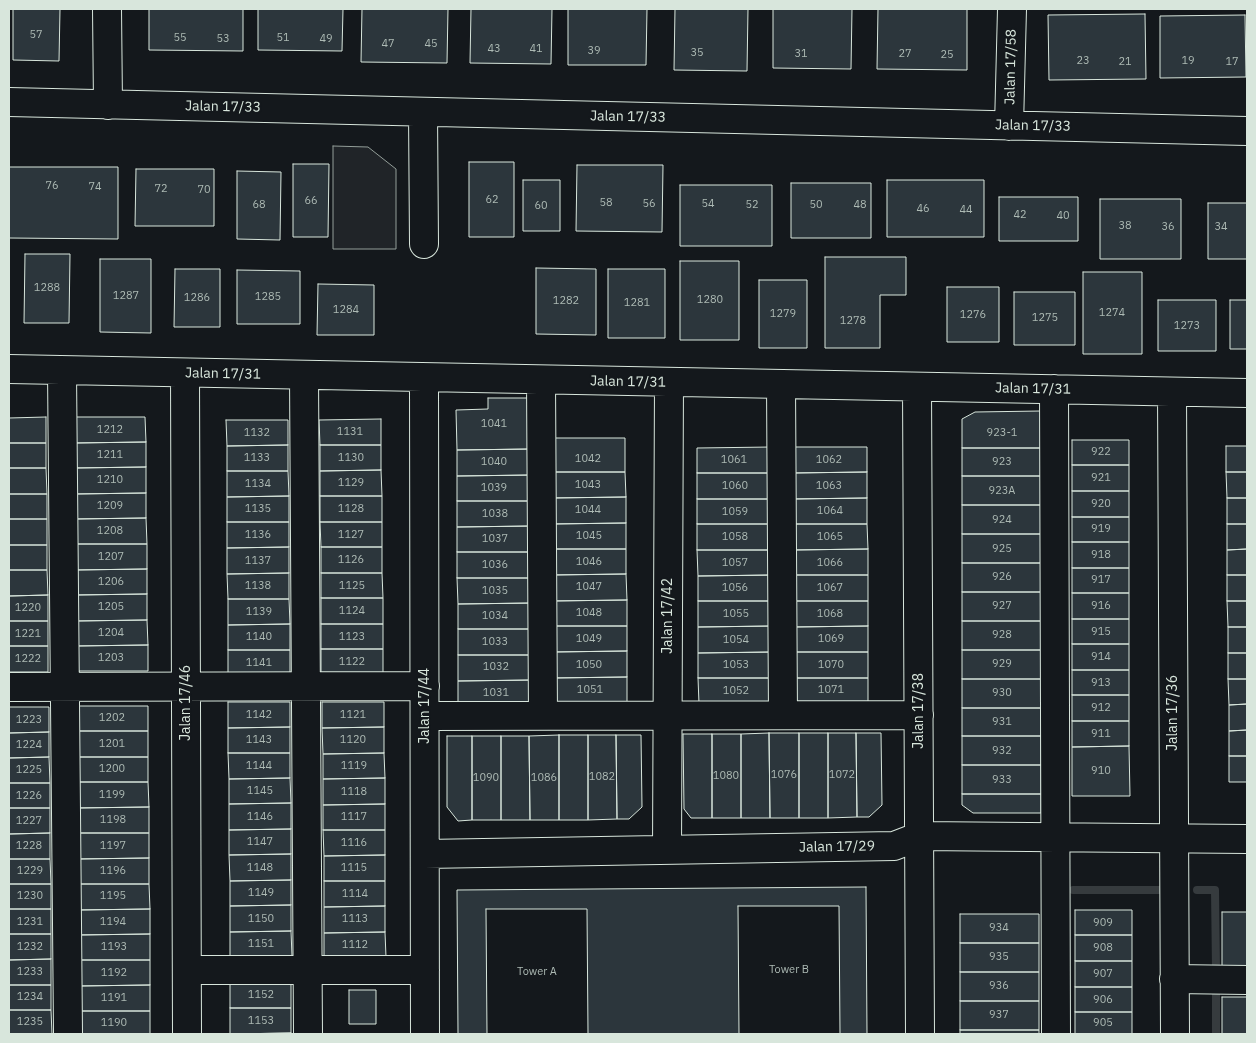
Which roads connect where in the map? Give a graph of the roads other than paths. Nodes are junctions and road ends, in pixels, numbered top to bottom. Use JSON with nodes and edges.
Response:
{"nodes":[{"id":1,"x":107,"y":9,"type":"edge"},
{"id":2,"x":1012,"y":9,"type":"edge"},
{"id":3,"x":9,"y":102,"type":"edge"},
{"id":4,"x":108,"y":105,"type":"junction"},
{"id":5,"x":423,"y":112,"type":"junction"},
{"id":6,"x":1009,"y":126,"type":"junction"},
{"id":7,"x":1247,"y":131,"type":"edge"},
{"id":8,"x":424,"y":244,"type":"dead end"},
{"id":9,"x":9,"y":370,"type":"edge"},
{"id":10,"x":62,"y":371,"type":"junction"},
{"id":11,"x":185,"y":373,"type":"junction"},
{"id":12,"x":304,"y":375,"type":"junction"},
{"id":13,"x":424,"y":378,"type":"junction"},
{"id":14,"x":541,"y":380,"type":"junction"},
{"id":15,"x":669,"y":382,"type":"junction"},
{"id":16,"x":782,"y":384,"type":"junction"},
{"id":17,"x":917,"y":387,"type":"junction"},
{"id":18,"x":1054,"y":389,"type":"junction"},
{"id":19,"x":1172,"y":392,"type":"junction"},
{"id":20,"x":1247,"y":393,"type":"edge"},
{"id":21,"x":425,"y":686,"type":"junction"},
{"id":22,"x":9,"y":687,"type":"edge"},
{"id":23,"x":64,"y":687,"type":"junction"},
{"id":24,"x":186,"y":687,"type":"junction"},
{"id":25,"x":306,"y":687,"type":"junction"},
{"id":26,"x":783,"y":715,"type":"junction"},
{"id":27,"x":919,"y":715,"type":"junction"},
{"id":28,"x":425,"y":716,"type":"junction"},
{"id":29,"x":543,"y":716,"type":"junction"},
{"id":30,"x":668,"y":716,"type":"junction"},
{"id":31,"x":920,"y":836,"type":"junction"},
{"id":32,"x":1054,"y":837,"type":"junction"},
{"id":33,"x":1174,"y":838,"type":"junction"},
{"id":34,"x":1247,"y":839,"type":"edge"},
{"id":35,"x":667,"y":850,"type":"junction"},
{"id":36,"x":425,"y":854,"type":"junction"},
{"id":37,"x":187,"y":970,"type":"junction"},
{"id":38,"x":308,"y":970,"type":"junction"},
{"id":39,"x":425,"y":970,"type":"junction"},
{"id":40,"x":1174,"y":979,"type":"junction"},
{"id":41,"x":1247,"y":980,"type":"edge"},
{"id":42,"x":68,"y":1034,"type":"edge"},
{"id":43,"x":188,"y":1034,"type":"edge"},
{"id":44,"x":308,"y":1034,"type":"edge"},
{"id":45,"x":425,"y":1034,"type":"edge"},
{"id":46,"x":920,"y":1034,"type":"edge"},
{"id":47,"x":1056,"y":1034,"type":"edge"},
{"id":48,"x":1174,"y":1034,"type":"edge"}],
"edges":[{"from":1,"to":4,"type":"street"},
{"from":2,"to":6,"type":"street","name":"Jalan 17/58"},
{"from":3,"to":4,"type":"street","name":"Jalan 17/33"},
{"from":4,"to":5,"type":"street","name":"Jalan 17/33"},
{"from":5,"to":6,"type":"street","name":"Jalan 17/33"},
{"from":5,"to":8,"type":"street"},
{"from":6,"to":7,"type":"street","name":"Jalan 17/33"},
{"from":9,"to":10,"type":"street","name":"Jalan 17/31"},
{"from":10,"to":11,"type":"street","name":"Jalan 17/31"},
{"from":10,"to":23,"type":"street"},
{"from":11,"to":12,"type":"street","name":"Jalan 17/31"},
{"from":11,"to":24,"type":"street","name":"Jalan 17/46"},
{"from":12,"to":13,"type":"street","name":"Jalan 17/31"},
{"from":12,"to":25,"type":"street"},
{"from":13,"to":14,"type":"street","name":"Jalan 17/31"},
{"from":13,"to":21,"type":"street","name":"Jalan 17/44"},
{"from":14,"to":15,"type":"street","name":"Jalan 17/31"},
{"from":14,"to":29,"type":"street"},
{"from":15,"to":16,"type":"street","name":"Jalan 17/31"},
{"from":15,"to":30,"type":"street","name":"Jalan 17/42"},
{"from":16,"to":17,"type":"street","name":"Jalan 17/31"},
{"from":16,"to":26,"type":"street"},
{"from":17,"to":18,"type":"street","name":"Jalan 17/31"},
{"from":17,"to":27,"type":"street","name":"Jalan 17/38"},
{"from":18,"to":19,"type":"street","name":"Jalan 17/31"},
{"from":18,"to":32,"type":"street"},
{"from":19,"to":20,"type":"street","name":"Jalan 17/31"},
{"from":19,"to":33,"type":"street","name":"Jalan 17/36"},
{"from":21,"to":25,"type":"street"},
{"from":21,"to":28,"type":"street","name":"Jalan 17/44"},
{"from":22,"to":23,"type":"street"},
{"from":23,"to":24,"type":"street"},
{"from":23,"to":42,"type":"street"},
{"from":24,"to":25,"type":"street"},
{"from":24,"to":37,"type":"street","name":"Jalan 17/46"},
{"from":25,"to":38,"type":"street"},
{"from":26,"to":27,"type":"street"},
{"from":26,"to":30,"type":"street"},
{"from":27,"to":31,"type":"street","name":"Jalan 17/38"},
{"from":28,"to":29,"type":"street"},
{"from":28,"to":36,"type":"street","name":"Jalan 17/44"},
{"from":29,"to":30,"type":"street"},
{"from":30,"to":35,"type":"street","name":"Jalan 17/42"},
{"from":31,"to":32,"type":"street","name":"Jalan 17/29"},
{"from":31,"to":35,"type":"street","name":"Jalan 17/29"},
{"from":31,"to":46,"type":"street","name":"Jalan 17/38"},
{"from":32,"to":33,"type":"street","name":"Jalan 17/29"},
{"from":32,"to":47,"type":"street"},
{"from":33,"to":34,"type":"street","name":"Jalan 17/29"},
{"from":33,"to":40,"type":"street","name":"Jalan 17/36"},
{"from":35,"to":36,"type":"street","name":"Jalan 17/29"},
{"from":36,"to":39,"type":"street","name":"Jalan 17/44"},
{"from":37,"to":38,"type":"street"},
{"from":37,"to":43,"type":"street","name":"Jalan 17/46"},
{"from":38,"to":39,"type":"street"},
{"from":38,"to":44,"type":"street"},
{"from":39,"to":45,"type":"street","name":"Jalan 17/44"},
{"from":40,"to":41,"type":"street"},
{"from":40,"to":48,"type":"street","name":"Jalan 17/36"}]}
